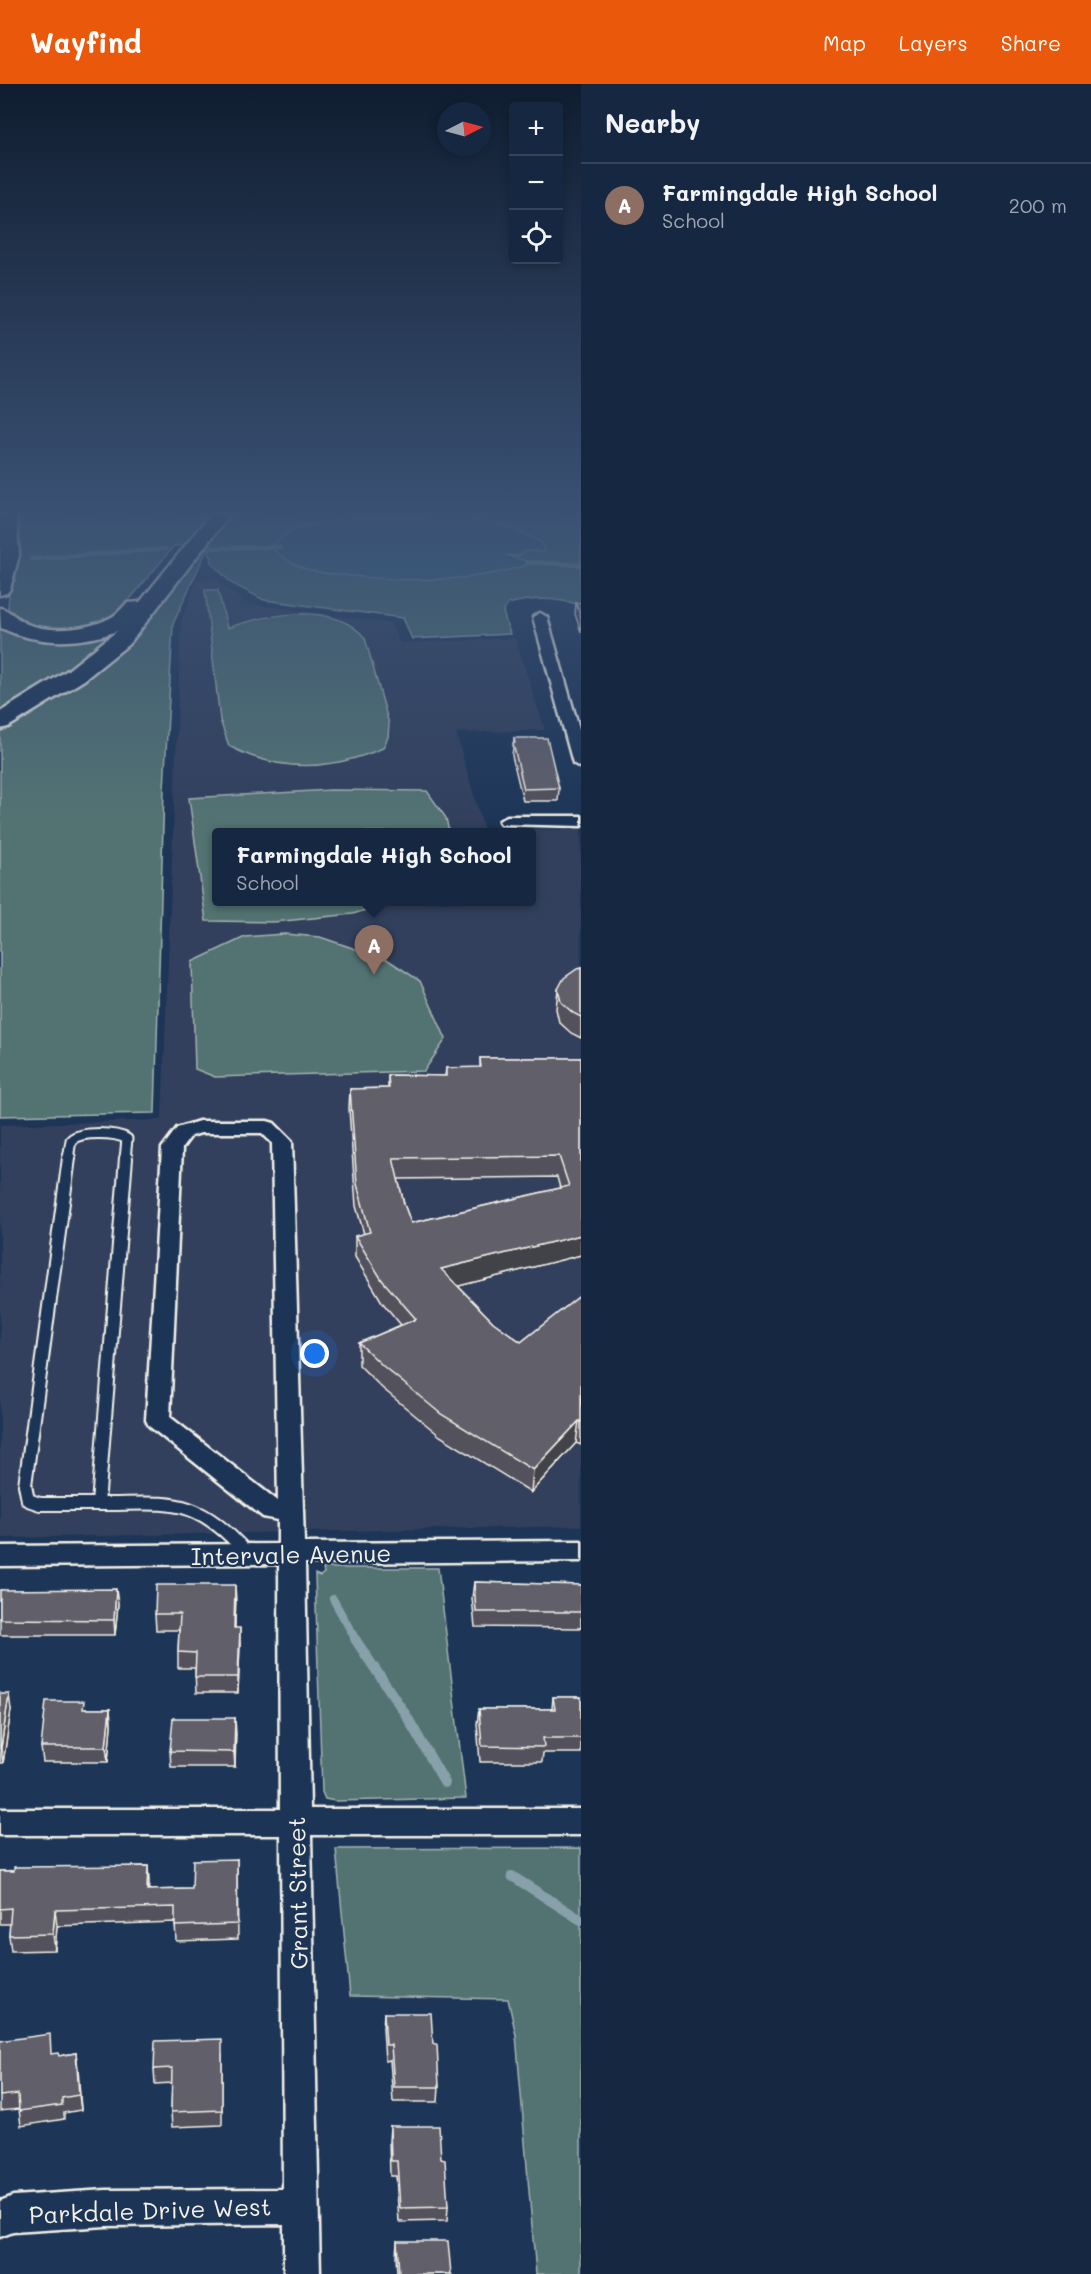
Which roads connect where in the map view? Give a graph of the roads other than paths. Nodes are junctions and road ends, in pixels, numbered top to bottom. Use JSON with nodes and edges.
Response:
{"nodes":[{"id":1,"x":3,"y":617,"type":"edge"},
{"id":2,"x":125,"y":617,"type":"edge"},
{"id":3,"x":139,"y":617,"type":"edge"},
{"id":4,"x":540,"y":617,"type":"dead end"},
{"id":5,"x":0,"y":722,"type":"edge"},
{"id":6,"x":581,"y":763,"type":"edge"},
{"id":7,"x":581,"y":820,"type":"edge"},
{"id":8,"x":507,"y":821,"type":"dead end"},
{"id":9,"x":98,"y":1504,"type":"junction"},
{"id":10,"x":291,"y":1512,"type":"junction"},
{"id":11,"x":581,"y":1551,"type":"edge"},
{"id":12,"x":248,"y":1554,"type":"junction"},
{"id":13,"x":292,"y":1554,"type":"junction"},
{"id":14,"x":0,"y":1556,"type":"edge"},
{"id":15,"x":0,"y":1822,"type":"edge"},
{"id":16,"x":296,"y":1822,"type":"junction"},
{"id":17,"x":581,"y":1822,"type":"edge"},
{"id":18,"x":301,"y":2206,"type":"junction"},
{"id":19,"x":0,"y":2219,"type":"edge"},
{"id":20,"x":302,"y":2274,"type":"edge"}],
"edges":[{"from":1,"to":2,"type":"highway"},
{"from":3,"to":5,"type":"highway"},
{"from":4,"to":6,"type":"street"},
{"from":7,"to":8,"type":"street"},
{"from":9,"to":9,"type":"lane"},
{"from":9,"to":12,"type":"lane"},
{"from":10,"to":10,"type":"street","name":"Grant Street"},
{"from":10,"to":13,"type":"street","name":"Grant Street"},
{"from":11,"to":13,"type":"street","name":"Intervale Avenue"},
{"from":12,"to":13,"type":"street","name":"Intervale Avenue"},
{"from":12,"to":14,"type":"street","name":"Intervale Avenue"},
{"from":13,"to":16,"type":"street","name":"Grant Street"},
{"from":15,"to":16,"type":"street"},
{"from":16,"to":17,"type":"street"},
{"from":16,"to":18,"type":"street","name":"Grant Street"},
{"from":18,"to":19,"type":"street","name":"Parkdale Drive West"},
{"from":18,"to":20,"type":"street","name":"Grant Street"}]}
